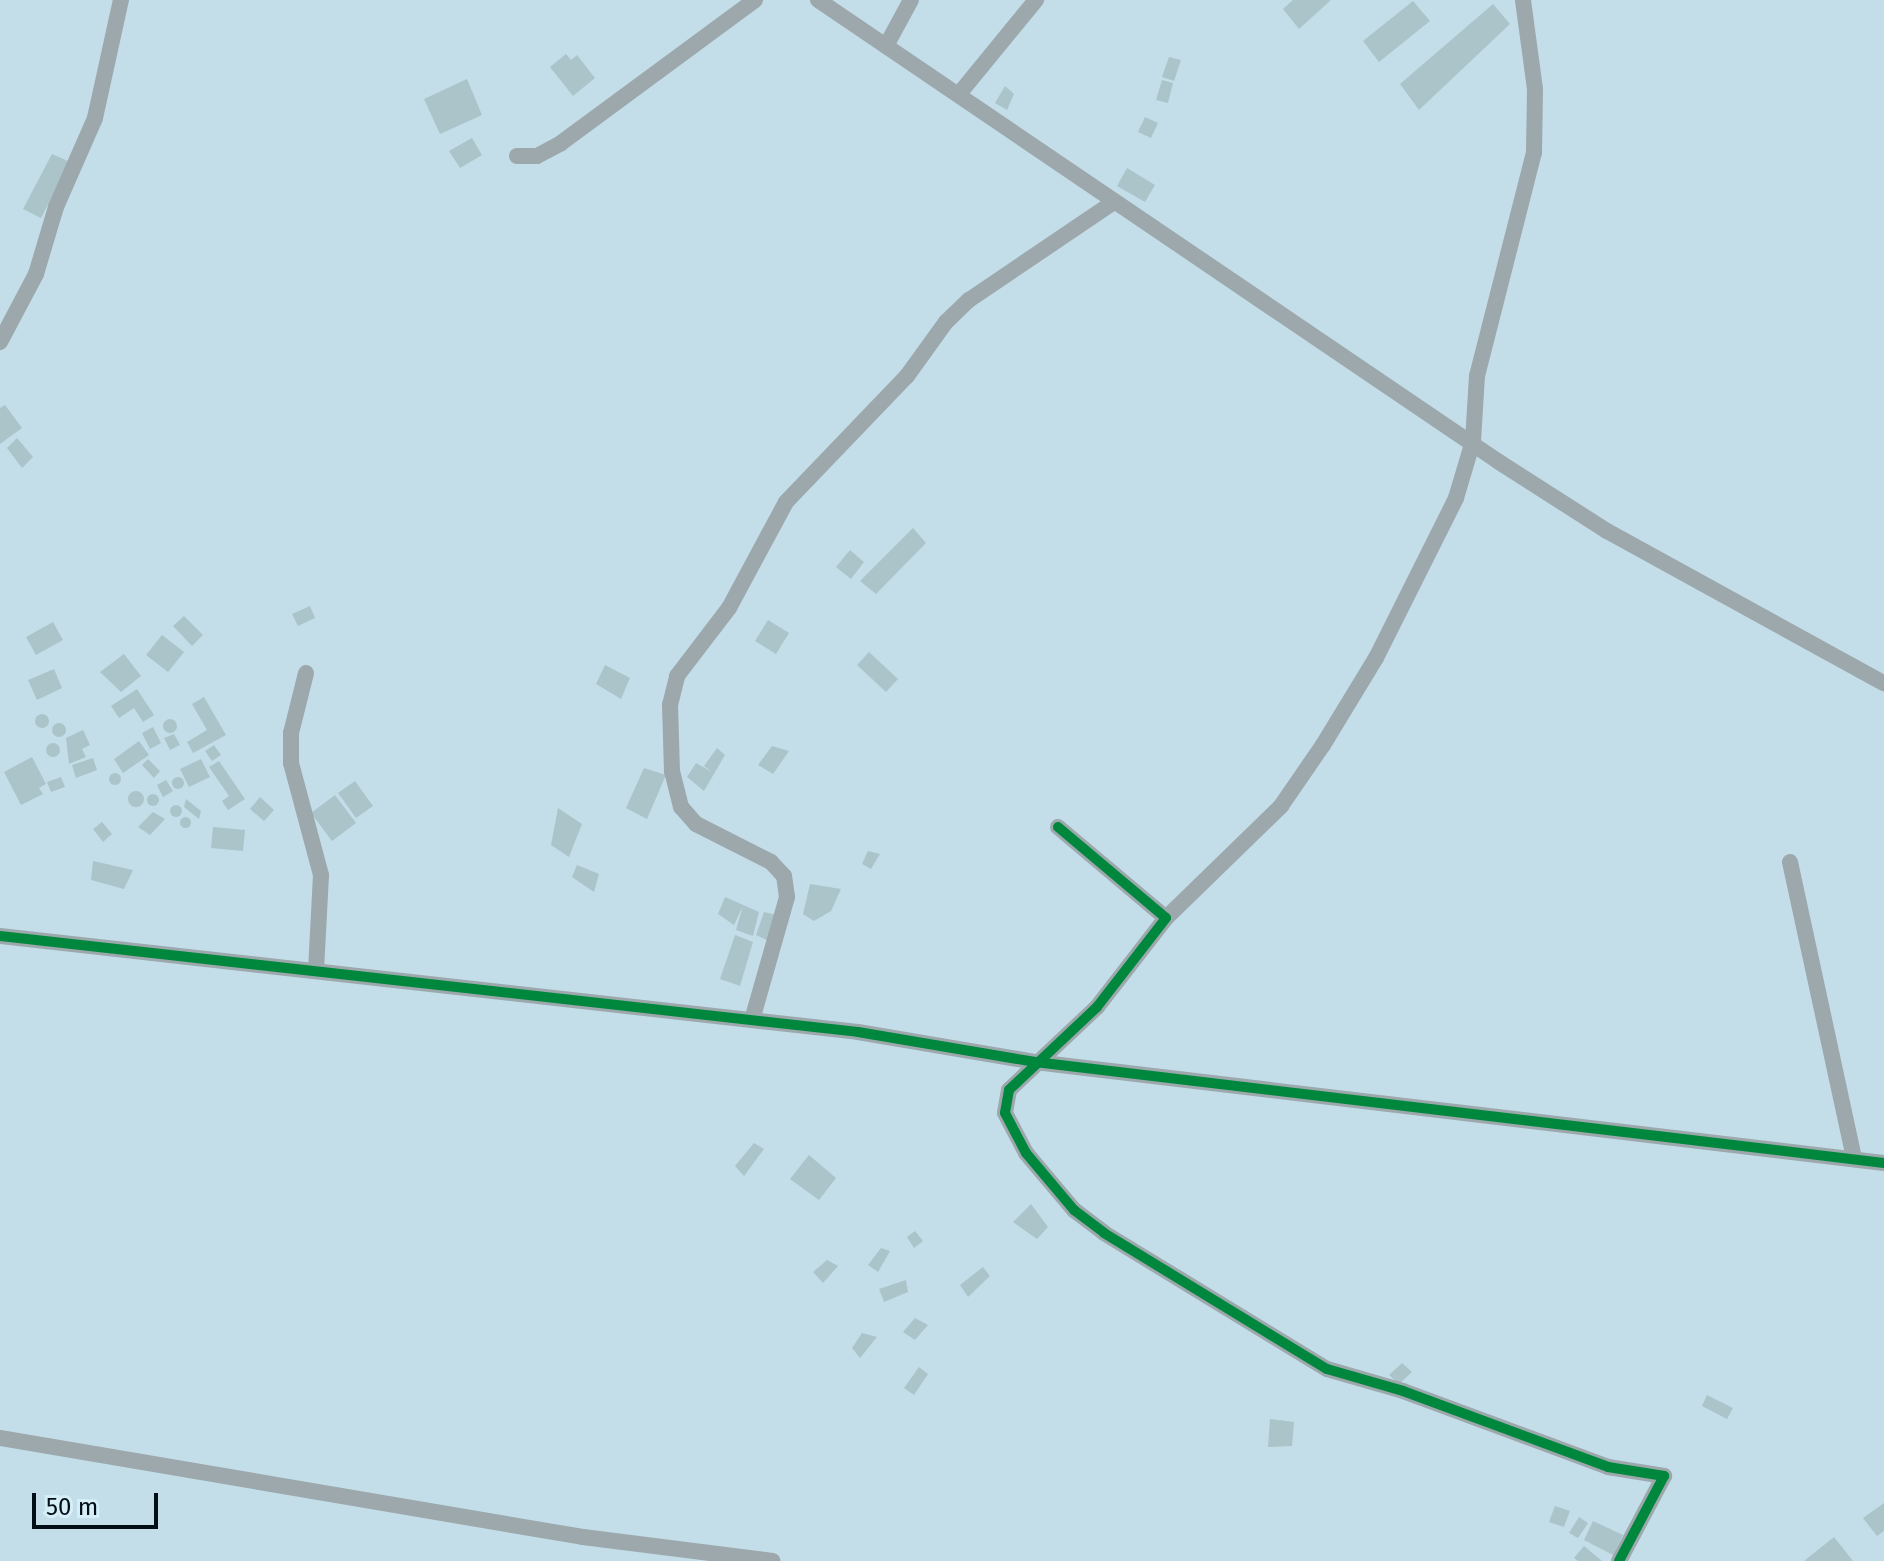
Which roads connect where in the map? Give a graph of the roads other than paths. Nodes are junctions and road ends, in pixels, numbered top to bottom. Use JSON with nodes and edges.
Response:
{"nodes":[{"id":1,"x":121,"y":0,"type":"edge"},
{"id":2,"x":755,"y":0,"type":"edge"},
{"id":3,"x":818,"y":0,"type":"edge"},
{"id":4,"x":911,"y":0,"type":"edge"},
{"id":5,"x":1036,"y":0,"type":"edge"},
{"id":6,"x":1523,"y":0,"type":"edge"},
{"id":7,"x":886,"y":46,"type":"junction"},
{"id":8,"x":959,"y":94,"type":"junction"},
{"id":9,"x":517,"y":156,"type":"dead end"},
{"id":10,"x":1115,"y":201,"type":"junction"},
{"id":11,"x":0,"y":342,"type":"edge"},
{"id":12,"x":1473,"y":441,"type":"junction"},
{"id":13,"x":306,"y":673,"type":"dead end"},
{"id":14,"x":1884,"y":683,"type":"edge"},
{"id":15,"x":1058,"y":827,"type":"dead end"},
{"id":16,"x":1790,"y":862,"type":"dead end"},
{"id":17,"x":1166,"y":918,"type":"junction"},
{"id":18,"x":0,"y":936,"type":"edge"},
{"id":19,"x":316,"y":971,"type":"junction"},
{"id":20,"x":752,"y":1020,"type":"junction"},
{"id":21,"x":1035,"y":1062,"type":"junction"},
{"id":22,"x":1854,"y":1159,"type":"junction"},
{"id":23,"x":1884,"y":1163,"type":"edge"},
{"id":24,"x":0,"y":1438,"type":"edge"},
{"id":25,"x":772,"y":1561,"type":"edge"},
{"id":26,"x":1619,"y":1561,"type":"edge"}],
"edges":[{"from":1,"to":11,"type":"street"},
{"from":2,"to":9,"type":"street"},
{"from":3,"to":7,"type":"street"},
{"from":4,"to":7,"type":"street"},
{"from":5,"to":8,"type":"street"},
{"from":6,"to":12,"type":"street"},
{"from":7,"to":8,"type":"street"},
{"from":8,"to":10,"type":"street"},
{"from":10,"to":12,"type":"street"},
{"from":10,"to":20,"type":"street"},
{"from":12,"to":14,"type":"street"},
{"from":12,"to":17,"type":"street"},
{"from":13,"to":19,"type":"street"},
{"from":15,"to":17,"type":"street"},
{"from":16,"to":22,"type":"street"},
{"from":17,"to":21,"type":"street"},
{"from":18,"to":19,"type":"street"},
{"from":19,"to":20,"type":"street"},
{"from":20,"to":21,"type":"street"},
{"from":21,"to":22,"type":"street"},
{"from":21,"to":26,"type":"street"},
{"from":22,"to":23,"type":"street"},
{"from":24,"to":25,"type":"street"}]}
